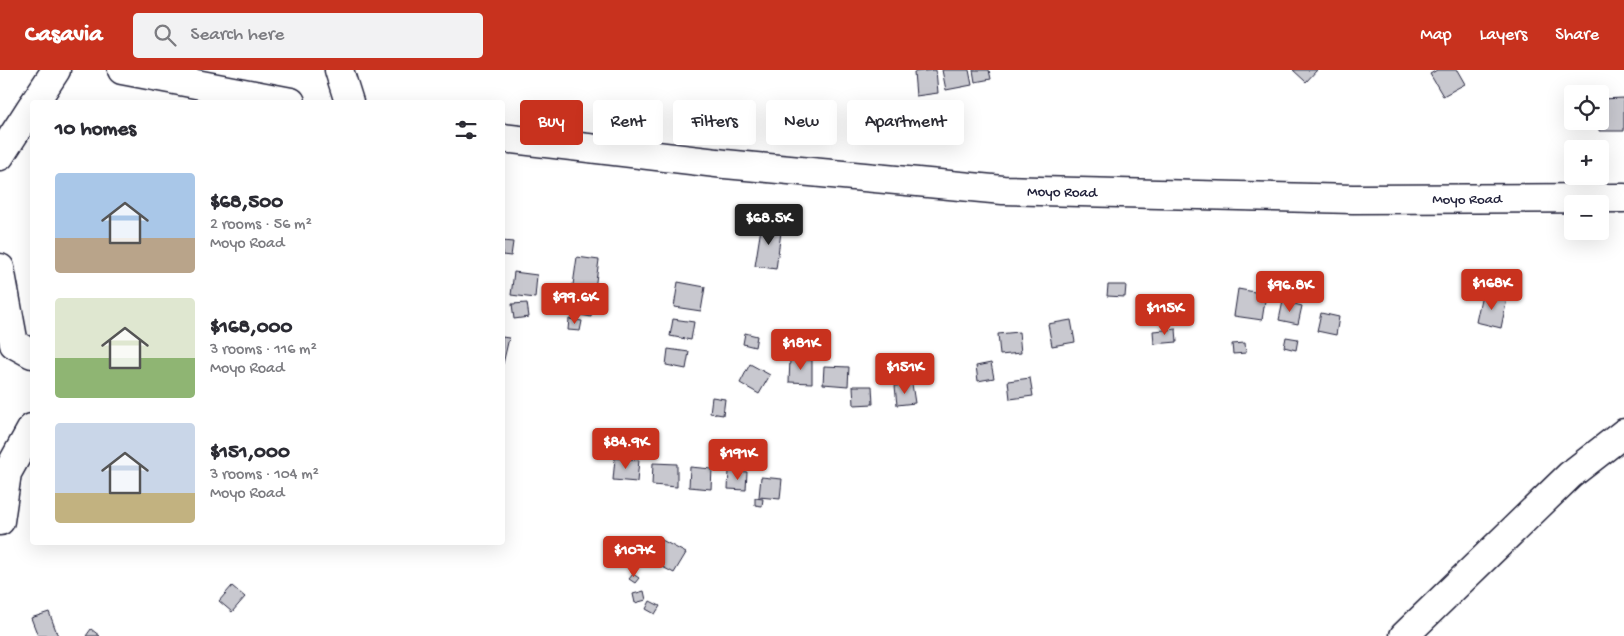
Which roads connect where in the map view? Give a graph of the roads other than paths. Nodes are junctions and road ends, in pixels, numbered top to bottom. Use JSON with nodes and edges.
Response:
{"nodes":[{"id":1,"x":56,"y":70,"type":"edge"},
{"id":2,"x":339,"y":70,"type":"edge"},
{"id":3,"x":133,"y":71,"type":"edge"},
{"id":4,"x":36,"y":100,"type":"edge"},
{"id":5,"x":281,"y":100,"type":"edge"},
{"id":6,"x":348,"y":100,"type":"edge"},
{"id":7,"x":30,"y":109,"type":"edge"},
{"id":8,"x":505,"y":138,"type":"edge"},
{"id":9,"x":0,"y":156,"type":"edge"},
{"id":10,"x":1624,"y":198,"type":"edge"},
{"id":11,"x":0,"y":268,"type":"edge"},
{"id":12,"x":30,"y":353,"type":"edge"},
{"id":13,"x":30,"y":432,"type":"edge"},
{"id":14,"x":1624,"y":433,"type":"edge"},
{"id":15,"x":0,"y":521,"type":"edge"},
{"id":16,"x":1404,"y":636,"type":"edge"}],
"edges":[{"from":1,"to":4,"type":"main road"},
{"from":2,"to":6,"type":"main road"},
{"from":3,"to":5,"type":"main road"},
{"from":7,"to":9,"type":"main road"},
{"from":8,"to":10,"type":"main road","name":"Moyo Road"},
{"from":11,"to":12,"type":"main road"},
{"from":13,"to":15,"type":"main road"},
{"from":14,"to":16,"type":"main road"}]}
